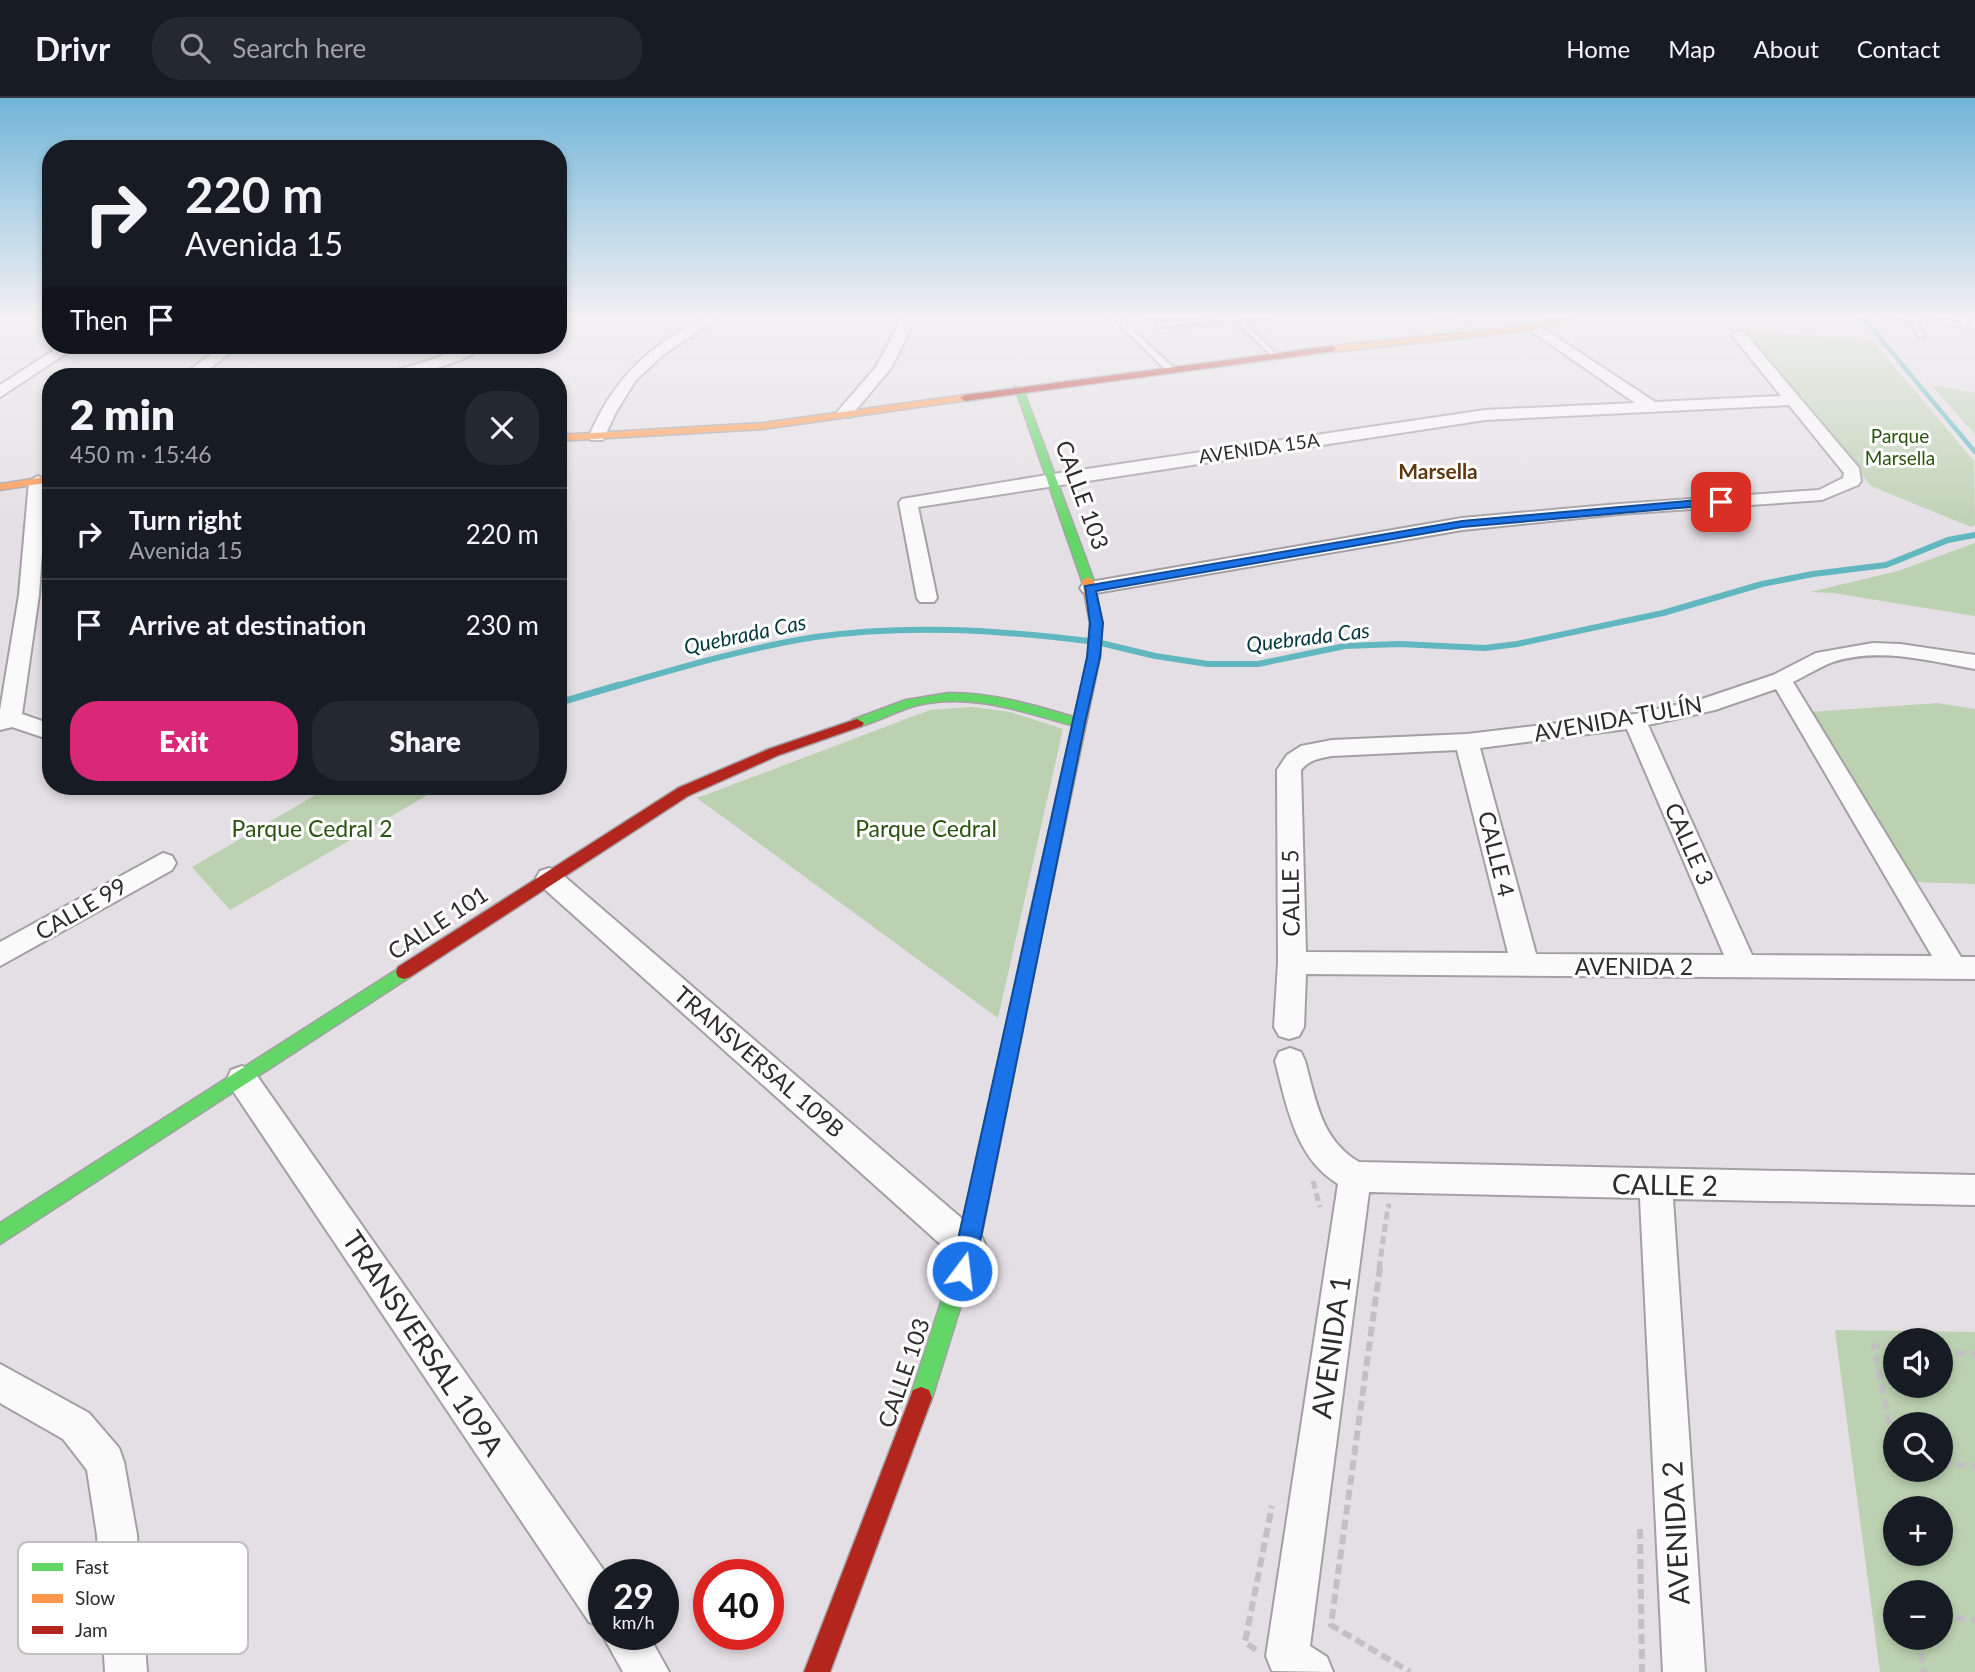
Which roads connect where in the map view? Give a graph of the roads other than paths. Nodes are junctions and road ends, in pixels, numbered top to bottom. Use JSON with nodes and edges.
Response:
{"nodes":[{"id":1,"x":621,"y":387,"type":"edge"},
{"id":2,"x":871,"y":387,"type":"edge"},
{"id":3,"x":1030,"y":387,"type":"edge"},
{"id":4,"x":1623,"y":387,"type":"edge"},
{"id":5,"x":1782,"y":387,"type":"edge"},
{"id":6,"x":1018,"y":389,"type":"junction"},
{"id":7,"x":1792,"y":400,"type":"junction"},
{"id":8,"x":1650,"y":406,"type":"junction"},
{"id":9,"x":844,"y":414,"type":"junction"},
{"id":10,"x":597,"y":436,"type":"junction"},
{"id":11,"x":567,"y":438,"type":"edge"},
{"id":12,"x":1053,"y":479,"type":"junction"},
{"id":13,"x":42,"y":480,"type":"edge"},
{"id":14,"x":0,"y":487,"type":"edge"},
{"id":15,"x":42,"y":495,"type":"edge"},
{"id":16,"x":1090,"y":588,"type":"junction"},
{"id":17,"x":42,"y":593,"type":"edge"},
{"id":18,"x":29,"y":595,"type":"junction"},
{"id":19,"x":927,"y":598,"type":"dead end"},
{"id":20,"x":1975,"y":662,"type":"edge"},
{"id":21,"x":1781,"y":680,"type":"junction"},
{"id":22,"x":5,"y":721,"type":"edge"},
{"id":23,"x":1635,"y":721,"type":"junction"},
{"id":24,"x":1078,"y":723,"type":"junction"},
{"id":25,"x":42,"y":730,"type":"edge"},
{"id":26,"x":1467,"y":742,"type":"junction"},
{"id":27,"x":1295,"y":761,"type":"joint"},
{"id":28,"x":163,"y":863,"type":"dead end"},
{"id":29,"x":549,"y":878,"type":"junction"},
{"id":30,"x":0,"y":956,"type":"edge"},
{"id":31,"x":1292,"y":963,"type":"junction"},
{"id":32,"x":1525,"y":966,"type":"junction"},
{"id":33,"x":1743,"y":967,"type":"junction"},
{"id":34,"x":1964,"y":968,"type":"edge"},
{"id":35,"x":242,"y":1079,"type":"junction"},
{"id":36,"x":1355,"y":1177,"type":"junction"},
{"id":37,"x":1656,"y":1185,"type":"junction"},
{"id":38,"x":1975,"y":1190,"type":"edge"},
{"id":39,"x":0,"y":1234,"type":"edge"},
{"id":40,"x":969,"y":1247,"type":"junction"},
{"id":41,"x":0,"y":1382,"type":"edge"},
{"id":42,"x":117,"y":1542,"type":"edge"},
{"id":43,"x":588,"y":1584,"type":"edge"},
{"id":44,"x":634,"y":1650,"type":"edge"},
{"id":45,"x":125,"y":1654,"type":"edge"},
{"id":46,"x":1289,"y":1662,"type":"edge"},
{"id":47,"x":126,"y":1672,"type":"edge"},
{"id":48,"x":648,"y":1672,"type":"edge"},
{"id":49,"x":817,"y":1672,"type":"edge"},
{"id":50,"x":1684,"y":1672,"type":"edge"}],
"edges":[{"from":1,"to":10,"type":"street"},
{"from":2,"to":9,"type":"street"},
{"from":3,"to":6,"type":"street"},
{"from":4,"to":8,"type":"street"},
{"from":5,"to":7,"type":"street"},
{"from":6,"to":9,"type":"street"},
{"from":6,"to":12,"type":"street","name":"CALLE 103"},
{"from":7,"to":8,"type":"street","name":"AVENIDA 15A"},
{"from":7,"to":16,"type":"street"},
{"from":8,"to":12,"type":"street","name":"AVENIDA 15A"},
{"from":9,"to":10,"type":"street"},
{"from":10,"to":11,"type":"street"},
{"from":12,"to":16,"type":"street","name":"CALLE 103"},
{"from":12,"to":19,"type":"street","name":"AVENIDA 15A"},
{"from":13,"to":14,"type":"street"},
{"from":15,"to":18,"type":"street"},
{"from":16,"to":24,"type":"street","name":"CALLE 103"},
{"from":17,"to":18,"type":"street"},
{"from":18,"to":22,"type":"street"},
{"from":20,"to":21,"type":"street","name":"AVENIDA TULÍN"},
{"from":21,"to":23,"type":"street","name":"AVENIDA TULÍN"},
{"from":21,"to":34,"type":"street"},
{"from":22,"to":25,"type":"street"},
{"from":23,"to":26,"type":"street","name":"AVENIDA TULÍN"},
{"from":23,"to":33,"type":"street","name":"CALLE 3"},
{"from":24,"to":29,"type":"street","name":"CALLE 101"},
{"from":24,"to":40,"type":"street","name":"CALLE 103"},
{"from":26,"to":27,"type":"street","name":"AVENIDA TULÍN"},
{"from":26,"to":32,"type":"street","name":"CALLE 4"},
{"from":27,"to":31,"type":"street","name":"CALLE 5"},
{"from":28,"to":30,"type":"street","name":"CALLE 99"},
{"from":29,"to":35,"type":"street","name":"CALLE 101"},
{"from":29,"to":40,"type":"street","name":"TRANSVERSAL 109B"},
{"from":31,"to":32,"type":"street","name":"AVENIDA 2"},
{"from":31,"to":36,"type":"street","name":"CALLE 5"},
{"from":32,"to":33,"type":"street","name":"AVENIDA 2"},
{"from":33,"to":34,"type":"street","name":"AVENIDA 2"},
{"from":35,"to":39,"type":"street","name":"CALLE 101"},
{"from":35,"to":43,"type":"street","name":"TRANSVERSAL 109A"},
{"from":36,"to":37,"type":"street","name":"CALLE 2"},
{"from":36,"to":46,"type":"street","name":"AVENIDA 1"},
{"from":37,"to":38,"type":"street","name":"CALLE 2"},
{"from":37,"to":50,"type":"street","name":"AVENIDA 2"},
{"from":40,"to":49,"type":"street","name":"CALLE 103"},
{"from":41,"to":42,"type":"street"},
{"from":44,"to":48,"type":"street"},
{"from":45,"to":47,"type":"street"}]}
